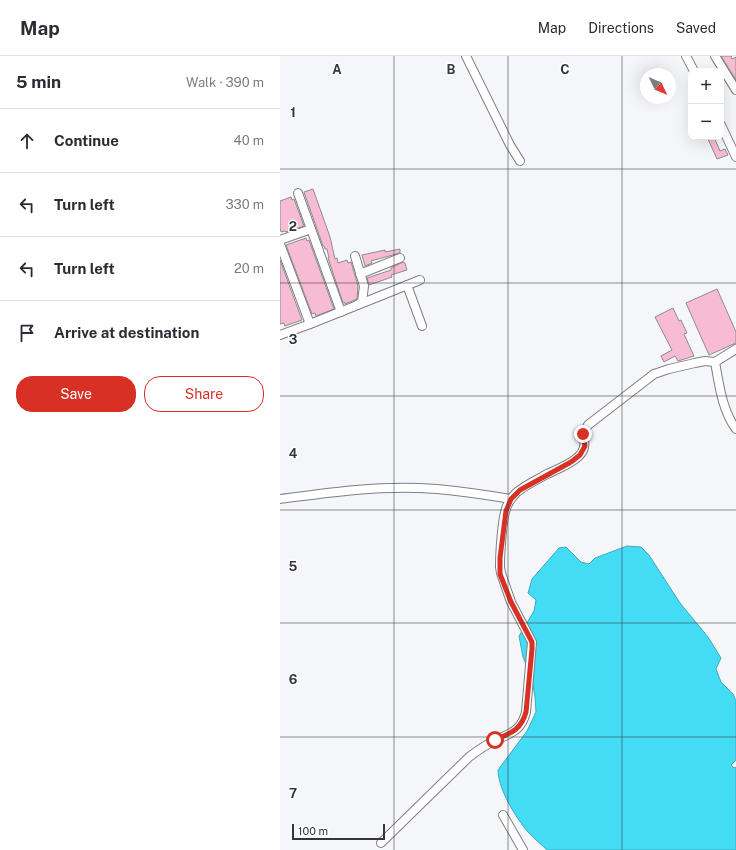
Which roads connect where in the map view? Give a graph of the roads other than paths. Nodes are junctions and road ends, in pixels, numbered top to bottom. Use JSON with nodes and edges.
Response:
{"nodes":[{"id":1,"x":466,"y":56,"type":"edge"},
{"id":2,"x":686,"y":56,"type":"edge"},
{"id":3,"x":716,"y":56,"type":"edge"},
{"id":4,"x":692,"y":68,"type":"edge"},
{"id":5,"x":736,"y":90,"type":"edge"},
{"id":6,"x":724,"y":131,"type":"edge"},
{"id":7,"x":736,"y":157,"type":"edge"},
{"id":8,"x":520,"y":161,"type":"dead end"},
{"id":9,"x":298,"y":193,"type":"dead end"},
{"id":10,"x":311,"y":229,"type":"junction"},
{"id":11,"x":280,"y":240,"type":"edge"},
{"id":12,"x":280,"y":244,"type":"edge"},
{"id":13,"x":355,"y":256,"type":"dead end"},
{"id":14,"x":400,"y":258,"type":"dead end"},
{"id":15,"x":360,"y":274,"type":"junction"},
{"id":16,"x":420,"y":280,"type":"dead end"},
{"id":17,"x":407,"y":285,"type":"junction"},
{"id":18,"x":354,"y":307,"type":"junction"},
{"id":19,"x":341,"y":312,"type":"junction"},
{"id":20,"x":310,"y":324,"type":"junction"},
{"id":21,"x":422,"y":326,"type":"dead end"},
{"id":22,"x":280,"y":334,"type":"edge"},
{"id":23,"x":736,"y":349,"type":"edge"},
{"id":24,"x":715,"y":362,"type":"junction"},
{"id":25,"x":736,"y":429,"type":"edge"},
{"id":26,"x":280,"y":499,"type":"edge"},
{"id":27,"x":511,"y":499,"type":"junction"},
{"id":28,"x":503,"y":815,"type":"dead end"},
{"id":29,"x":381,"y":843,"type":"dead end"},
{"id":30,"x":523,"y":850,"type":"edge"}],
"edges":[{"from":1,"to":8,"type":"street"},
{"from":2,"to":4,"type":"street"},
{"from":3,"to":5,"type":"street"},
{"from":6,"to":7,"type":"street"},
{"from":9,"to":10,"type":"street"},
{"from":10,"to":11,"type":"street"},
{"from":10,"to":19,"type":"street"},
{"from":12,"to":20,"type":"street"},
{"from":13,"to":15,"type":"street"},
{"from":14,"to":15,"type":"street"},
{"from":15,"to":18,"type":"street"},
{"from":16,"to":17,"type":"street"},
{"from":17,"to":18,"type":"street"},
{"from":17,"to":21,"type":"street"},
{"from":18,"to":19,"type":"street"},
{"from":19,"to":20,"type":"street"},
{"from":20,"to":22,"type":"street"},
{"from":23,"to":24,"type":"street"},
{"from":24,"to":25,"type":"street"},
{"from":24,"to":27,"type":"street"},
{"from":26,"to":27,"type":"street"},
{"from":27,"to":29,"type":"street"},
{"from":28,"to":30,"type":"street"}]}
